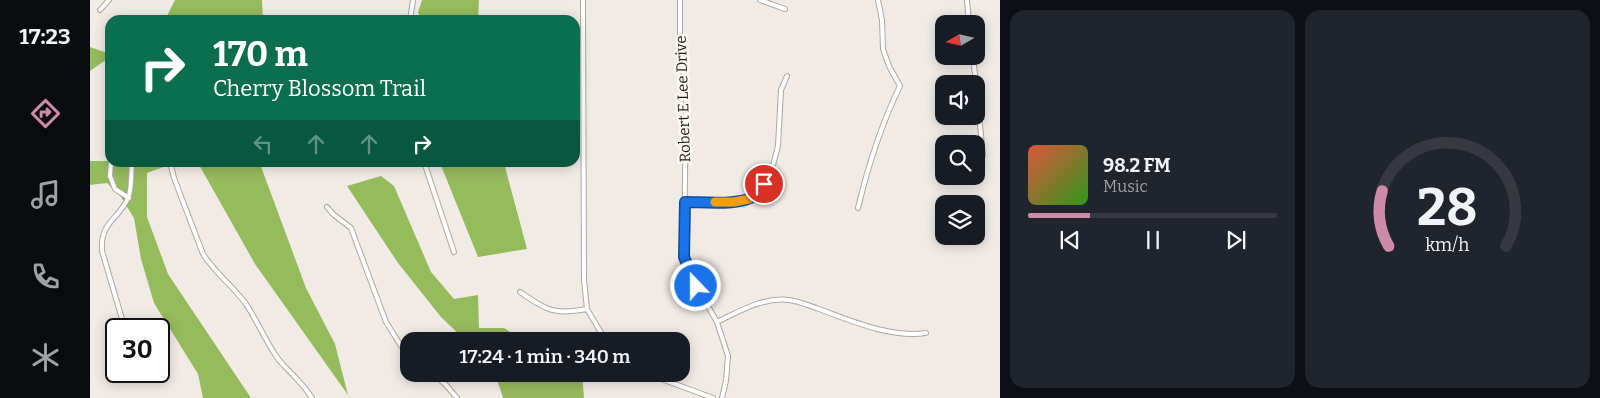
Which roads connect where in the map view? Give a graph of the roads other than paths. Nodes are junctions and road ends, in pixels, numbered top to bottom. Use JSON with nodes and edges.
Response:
{"nodes":[{"id":1,"x":109,"y":0,"type":"edge"},
{"id":2,"x":413,"y":0,"type":"edge"},
{"id":3,"x":583,"y":0,"type":"edge"},
{"id":4,"x":680,"y":0,"type":"edge"},
{"id":5,"x":760,"y":0,"type":"edge"},
{"id":6,"x":878,"y":0,"type":"edge"},
{"id":7,"x":967,"y":0,"type":"edge"},
{"id":8,"x":785,"y":9,"type":"dead end"},
{"id":9,"x":100,"y":10,"type":"dead end"},
{"id":10,"x":411,"y":15,"type":"edge"},
{"id":11,"x":968,"y":15,"type":"edge"},
{"id":12,"x":787,"y":76,"type":"dead end"},
{"id":13,"x":111,"y":167,"type":"edge"},
{"id":14,"x":131,"y":167,"type":"edge"},
{"id":15,"x":171,"y":167,"type":"edge"},
{"id":16,"x":426,"y":167,"type":"edge"},
{"id":17,"x":128,"y":198,"type":"junction"},
{"id":18,"x":685,"y":202,"type":"junction"},
{"id":19,"x":327,"y":207,"type":"dead end"},
{"id":20,"x":858,"y":208,"type":"dead end"},
{"id":21,"x":454,"y":252,"type":"dead end"},
{"id":22,"x":520,"y":292,"type":"dead end"},
{"id":23,"x":587,"y":309,"type":"junction"},
{"id":24,"x":122,"y":318,"type":"edge"},
{"id":25,"x":717,"y":322,"type":"junction"},
{"id":26,"x":601,"y":332,"type":"edge"},
{"id":27,"x":926,"y":333,"type":"dead end"},
{"id":28,"x":400,"y":344,"type":"edge"},
{"id":29,"x":444,"y":382,"type":"edge"},
{"id":30,"x":670,"y":382,"type":"edge"},
{"id":31,"x":312,"y":398,"type":"edge"},
{"id":32,"x":457,"y":398,"type":"edge"},
{"id":33,"x":713,"y":398,"type":"edge"},
{"id":34,"x":722,"y":398,"type":"edge"}],
"edges":[{"from":1,"to":9,"type":"street"},
{"from":2,"to":10,"type":"street"},
{"from":3,"to":23,"type":"street"},
{"from":4,"to":18,"type":"street","name":"Robert E Lee Drive"},
{"from":5,"to":8,"type":"street"},
{"from":6,"to":20,"type":"street"},
{"from":7,"to":11,"type":"street"},
{"from":12,"to":18,"type":"street"},
{"from":13,"to":17,"type":"street"},
{"from":14,"to":17,"type":"street"},
{"from":15,"to":31,"type":"street"},
{"from":16,"to":21,"type":"street"},
{"from":17,"to":24,"type":"street"},
{"from":18,"to":25,"type":"street","name":"Robert E Lee Drive"},
{"from":19,"to":28,"type":"street"},
{"from":22,"to":23,"type":"street"},
{"from":23,"to":26,"type":"street"},
{"from":25,"to":27,"type":"street"},
{"from":25,"to":34,"type":"street","name":"Robert E Lee Drive"},
{"from":29,"to":32,"type":"street"},
{"from":30,"to":33,"type":"street"}]}
